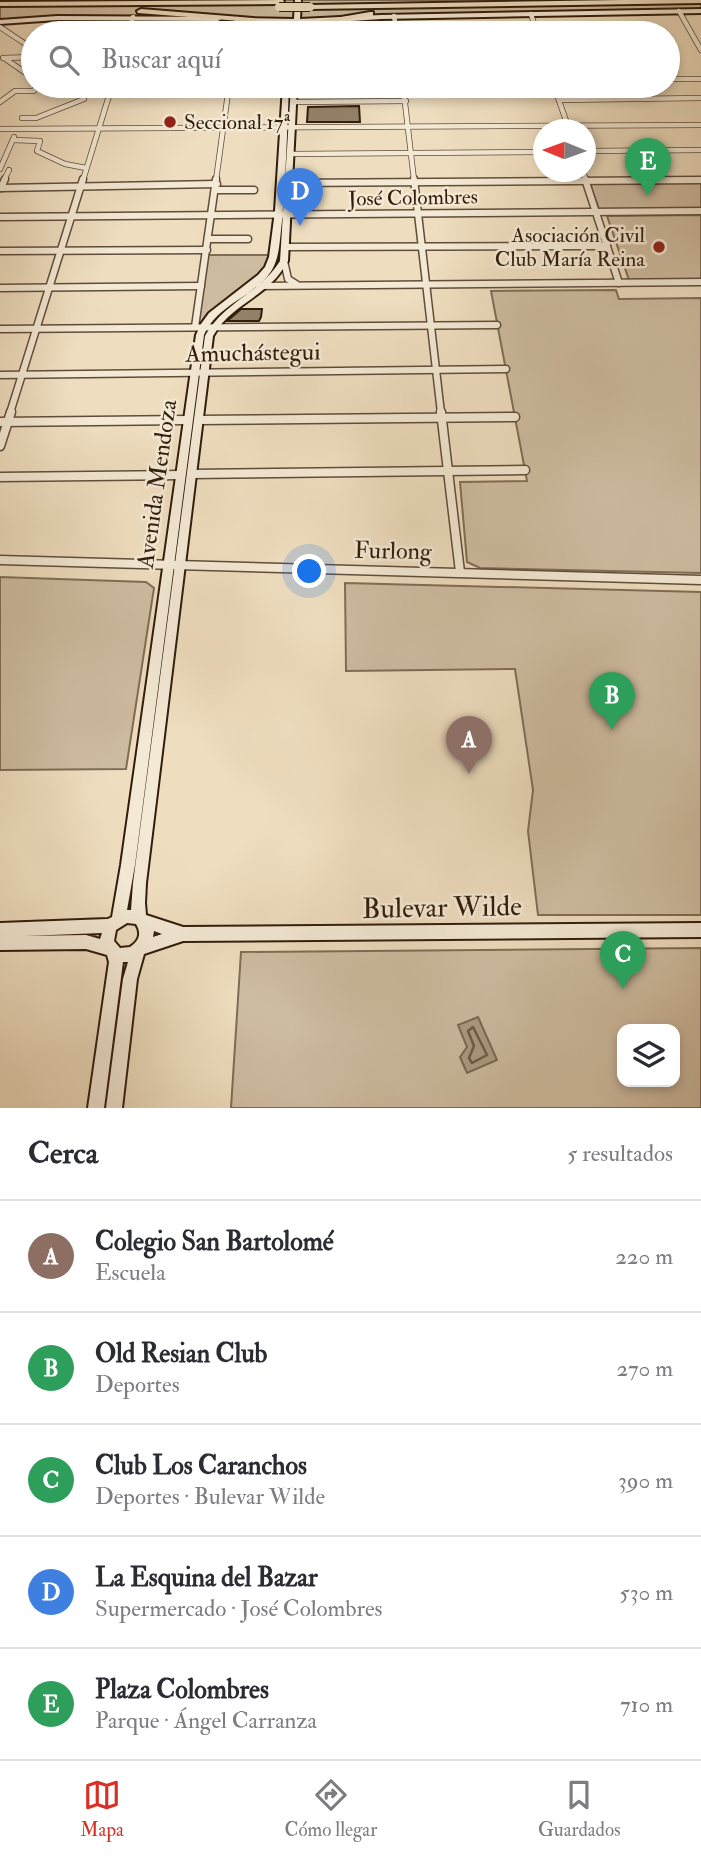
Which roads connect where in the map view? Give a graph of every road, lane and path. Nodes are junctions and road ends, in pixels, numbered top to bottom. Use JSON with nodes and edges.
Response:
{"nodes":[{"id":1,"x":120,"y":0,"type":"edge"},
{"id":2,"x":290,"y":0,"type":"edge"},
{"id":3,"x":298,"y":0,"type":"edge"},
{"id":4,"x":432,"y":0,"type":"edge"},
{"id":5,"x":701,"y":1,"type":"edge"},
{"id":6,"x":36,"y":3,"type":"junction"},
{"id":7,"x":279,"y":4,"type":"edge"},
{"id":8,"x":310,"y":4,"type":"edge"},
{"id":9,"x":511,"y":5,"type":"junction"},
{"id":10,"x":0,"y":6,"type":"edge"},
{"id":11,"x":84,"y":8,"type":"junction"},
{"id":12,"x":679,"y":11,"type":"junction"},
{"id":13,"x":701,"y":11,"type":"edge"},
{"id":14,"x":530,"y":14,"type":"junction"},
{"id":15,"x":394,"y":16,"type":"junction"},
{"id":16,"x":133,"y":17,"type":"junction"},
{"id":17,"x":237,"y":19,"type":"joint"},
{"id":18,"x":253,"y":20,"type":"junction"},
{"id":19,"x":28,"y":21,"type":"edge"},
{"id":20,"x":132,"y":21,"type":"edge"},
{"id":21,"x":273,"y":21,"type":"edge"},
{"id":22,"x":293,"y":21,"type":"edge"},
{"id":23,"x":293,"y":21,"type":"edge"},
{"id":24,"x":322,"y":21,"type":"joint"},
{"id":25,"x":395,"y":21,"type":"edge"},
{"id":26,"x":533,"y":21,"type":"edge"},
{"id":27,"x":21,"y":22,"type":"edge"},
{"id":28,"x":0,"y":24,"type":"edge"},
{"id":29,"x":694,"y":38,"type":"junction"},
{"id":30,"x":701,"y":38,"type":"edge"},
{"id":31,"x":21,"y":40,"type":"edge"},
{"id":32,"x":701,"y":50,"type":"edge"},
{"id":33,"x":21,"y":57,"type":"edge"},
{"id":34,"x":2,"y":58,"type":"edge"},
{"id":35,"x":21,"y":70,"type":"edge"},
{"id":36,"x":680,"y":79,"type":"edge"},
{"id":37,"x":701,"y":79,"type":"edge"},
{"id":38,"x":21,"y":91,"type":"edge"},
{"id":39,"x":108,"y":98,"type":"edge"},
{"id":40,"x":227,"y":98,"type":"edge"},
{"id":41,"x":286,"y":98,"type":"edge"},
{"id":42,"x":293,"y":98,"type":"edge"},
{"id":43,"x":85,"y":99,"type":"dead end"},
{"id":44,"x":701,"y":99,"type":"edge"},
{"id":45,"x":559,"y":100,"type":"joint"},
{"id":46,"x":405,"y":101,"type":"joint"},
{"id":47,"x":0,"y":102,"type":"edge"},
{"id":48,"x":293,"y":102,"type":"junction"},
{"id":49,"x":565,"y":119,"type":"edge"},
{"id":50,"x":701,"y":125,"type":"edge"},
{"id":51,"x":409,"y":126,"type":"junction"},
{"id":52,"x":287,"y":127,"type":"junction"},
{"id":53,"x":533,"y":127,"type":"edge"},
{"id":54,"x":596,"y":127,"type":"edge"},
{"id":55,"x":224,"y":128,"type":"junction"},
{"id":56,"x":0,"y":129,"type":"edge"},
{"id":57,"x":18,"y":129,"type":"junction"},
{"id":58,"x":98,"y":129,"type":"junction"},
{"id":59,"x":13,"y":141,"type":"junction"},
{"id":60,"x":701,"y":150,"type":"edge"},
{"id":61,"x":596,"y":151,"type":"edge"},
{"id":62,"x":533,"y":152,"type":"edge"},
{"id":63,"x":412,"y":153,"type":"junction"},
{"id":64,"x":290,"y":154,"type":"junction"},
{"id":65,"x":86,"y":168,"type":"junction"},
{"id":66,"x":0,"y":169,"type":"edge"},
{"id":67,"x":9,"y":170,"type":"dead end"},
{"id":68,"x":701,"y":180,"type":"edge"},
{"id":69,"x":596,"y":181,"type":"edge"},
{"id":70,"x":533,"y":182,"type":"edge"},
{"id":71,"x":586,"y":182,"type":"edge"},
{"id":72,"x":288,"y":183,"type":"junction"},
{"id":73,"x":416,"y":183,"type":"junction"},
{"id":74,"x":81,"y":184,"type":"junction"},
{"id":75,"x":216,"y":187,"type":"junction"},
{"id":76,"x":1,"y":188,"type":"edge"},
{"id":77,"x":254,"y":190,"type":"dead end"},
{"id":78,"x":701,"y":211,"type":"edge"},
{"id":79,"x":596,"y":212,"type":"junction"},
{"id":80,"x":420,"y":214,"type":"junction"},
{"id":81,"x":282,"y":215,"type":"junction"},
{"id":82,"x":212,"y":216,"type":"junction"},
{"id":83,"x":0,"y":217,"type":"edge"},
{"id":84,"x":71,"y":217,"type":"junction"},
{"id":85,"x":208,"y":239,"type":"junction"},
{"id":86,"x":248,"y":239,"type":"dead end"},
{"id":87,"x":607,"y":246,"type":"junction"},
{"id":88,"x":286,"y":247,"type":"junction"},
{"id":89,"x":423,"y":247,"type":"junction"},
{"id":90,"x":207,"y":250,"type":"junction"},
{"id":91,"x":0,"y":251,"type":"edge"},
{"id":92,"x":60,"y":251,"type":"junction"},
{"id":93,"x":284,"y":261,"type":"junction"},
{"id":94,"x":701,"y":282,"type":"edge"},
{"id":95,"x":619,"y":283,"type":"junction"},
{"id":96,"x":303,"y":285,"type":"junction"},
{"id":97,"x":427,"y":285,"type":"junction"},
{"id":98,"x":201,"y":286,"type":"junction"},
{"id":99,"x":252,"y":286,"type":"junction"},
{"id":100,"x":263,"y":286,"type":"junction"},
{"id":101,"x":0,"y":288,"type":"edge"},
{"id":102,"x":49,"y":288,"type":"junction"},
{"id":103,"x":497,"y":325,"type":"dead end"},
{"id":104,"x":432,"y":326,"type":"junction"},
{"id":105,"x":203,"y":327,"type":"junction"},
{"id":106,"x":0,"y":329,"type":"edge"},
{"id":107,"x":36,"y":329,"type":"junction"},
{"id":108,"x":506,"y":369,"type":"dead end"},
{"id":109,"x":437,"y":370,"type":"junction"},
{"id":110,"x":199,"y":373,"type":"junction"},
{"id":111,"x":22,"y":374,"type":"junction"},
{"id":112,"x":0,"y":375,"type":"edge"},
{"id":113,"x":515,"y":417,"type":"dead end"},
{"id":114,"x":442,"y":418,"type":"junction"},
{"id":115,"x":193,"y":420,"type":"junction"},
{"id":116,"x":4,"y":422,"type":"edge"},
{"id":117,"x":0,"y":446,"type":"edge"},
{"id":118,"x":525,"y":470,"type":"dead end"},
{"id":119,"x":449,"y":471,"type":"junction"},
{"id":120,"x":186,"y":475,"type":"junction"},
{"id":121,"x":0,"y":477,"type":"edge"},
{"id":122,"x":0,"y":559,"type":"edge"},
{"id":123,"x":174,"y":566,"type":"junction"},
{"id":124,"x":460,"y":572,"type":"junction"},
{"id":125,"x":701,"y":580,"type":"edge"},
{"id":126,"x":142,"y":920,"type":"junction"},
{"id":127,"x":114,"y":922,"type":"junction"},
{"id":128,"x":0,"y":930,"type":"edge"},
{"id":129,"x":701,"y":930,"type":"edge"},
{"id":130,"x":183,"y":934,"type":"junction"},
{"id":131,"x":0,"y":943,"type":"edge"},
{"id":132,"x":140,"y":948,"type":"junction"},
{"id":133,"x":111,"y":950,"type":"junction"},
{"id":134,"x":96,"y":1108,"type":"edge"},
{"id":135,"x":114,"y":1108,"type":"edge"}],
"edges":[{"from":1,"to":6,"type":"highway"},
{"from":2,"to":22,"type":"main road"},
{"from":3,"to":23,"type":"main road"},
{"from":4,"to":8,"type":"highway"},
{"from":5,"to":9,"type":"highway"},
{"from":6,"to":7,"type":"highway"},
{"from":6,"to":10,"type":"highway"},
{"from":7,"to":8,"type":"highway","bridge":true},
{"from":7,"to":11,"type":"highway"},
{"from":8,"to":9,"type":"highway"},
{"from":9,"to":24,"type":"highway"},
{"from":10,"to":11,"type":"highway"},
{"from":11,"to":18,"type":"highway"},
{"from":12,"to":13,"type":"main road"},
{"from":12,"to":14,"type":"main road"},
{"from":12,"to":29,"type":"street"},
{"from":14,"to":15,"type":"main road"},
{"from":14,"to":26,"type":"street"},
{"from":15,"to":24,"type":"main road"},
{"from":15,"to":25,"type":"street"},
{"from":16,"to":17,"type":"main road"},
{"from":16,"to":19,"type":"main road"},
{"from":16,"to":20,"type":"street"},
{"from":17,"to":18,"type":"main road"},
{"from":18,"to":21,"type":"main road"},
{"from":27,"to":28,"type":"main road"},
{"from":28,"to":31,"type":"street"},
{"from":29,"to":30,"type":"street"},
{"from":29,"to":32,"type":"street"},
{"from":33,"to":34,"type":"street"},
{"from":34,"to":35,"type":"street"},
{"from":36,"to":37,"type":"street"},
{"from":38,"to":47,"type":"street"},
{"from":39,"to":58,"type":"street"},
{"from":40,"to":55,"type":"street"},
{"from":41,"to":52,"type":"main road"},
{"from":42,"to":48,"type":"main road"},
{"from":43,"to":57,"type":"street"},
{"from":44,"to":45,"type":"street"},
{"from":45,"to":49,"type":"street"},
{"from":46,"to":48,"type":"street"},
{"from":46,"to":51,"type":"street"},
{"from":48,"to":52,"type":"main road"},
{"from":50,"to":54,"type":"street"},
{"from":51,"to":52,"type":"street"},
{"from":51,"to":53,"type":"street"},
{"from":51,"to":63,"type":"street"},
{"from":52,"to":55,"type":"street"},
{"from":52,"to":64,"type":"main road"},
{"from":52,"to":81,"type":"main road"},
{"from":55,"to":58,"type":"street"},
{"from":55,"to":75,"type":"street"},
{"from":56,"to":57,"type":"street"},
{"from":57,"to":58,"type":"street"},
{"from":57,"to":59,"type":"street"},
{"from":58,"to":65,"type":"street"},
{"from":59,"to":65,"type":"street"},
{"from":59,"to":66,"type":"street"},
{"from":60,"to":61,"type":"street"},
{"from":62,"to":63,"type":"street"},
{"from":63,"to":64,"type":"street"},
{"from":63,"to":73,"type":"street"},
{"from":64,"to":72,"type":"main road"},
{"from":65,"to":74,"type":"street"},
{"from":67,"to":76,"type":"street"},
{"from":68,"to":69,"type":"street"},
{"from":70,"to":73,"type":"street"},
{"from":71,"to":79,"type":"street"},
{"from":72,"to":73,"type":"street"},
{"from":72,"to":81,"type":"main road"},
{"from":73,"to":80,"type":"street"},
{"from":74,"to":75,"type":"street"},
{"from":74,"to":76,"type":"street"},
{"from":74,"to":84,"type":"street"},
{"from":75,"to":77,"type":"street"},
{"from":75,"to":82,"type":"street"},
{"from":78,"to":79,"type":"street","name":"José Colombres"},
{"from":79,"to":80,"type":"street","name":"José Colombres"},
{"from":79,"to":87,"type":"street"},
{"from":80,"to":81,"type":"street","name":"José Colombres"},
{"from":80,"to":89,"type":"street"},
{"from":81,"to":82,"type":"street","name":"José Colombres"},
{"from":81,"to":88,"type":"main road"},
{"from":81,"to":99,"type":"main road"},
{"from":82,"to":84,"type":"street","name":"José Colombres"},
{"from":82,"to":85,"type":"street"},
{"from":83,"to":84,"type":"street","name":"José Colombres"},
{"from":84,"to":92,"type":"street"},
{"from":85,"to":86,"type":"street"},
{"from":85,"to":90,"type":"street"},
{"from":87,"to":89,"type":"street"},
{"from":87,"to":95,"type":"street"},
{"from":88,"to":89,"type":"street"},
{"from":88,"to":93,"type":"main road"},
{"from":89,"to":97,"type":"street"},
{"from":90,"to":92,"type":"street"},
{"from":90,"to":98,"type":"street"},
{"from":91,"to":92,"type":"street"},
{"from":92,"to":102,"type":"street"},
{"from":93,"to":96,"type":"street"},
{"from":93,"to":100,"type":"main road"},
{"from":94,"to":95,"type":"street"},
{"from":95,"to":97,"type":"street"},
{"from":96,"to":97,"type":"street"},
{"from":96,"to":100,"type":"street"},
{"from":97,"to":104,"type":"street"},
{"from":98,"to":102,"type":"street"},
{"from":98,"to":105,"type":"street"},
{"from":99,"to":100,"type":"street"},
{"from":99,"to":105,"type":"main road"},
{"from":100,"to":105,"type":"main road"},
{"from":101,"to":102,"type":"street"},
{"from":102,"to":107,"type":"street"},
{"from":103,"to":104,"type":"street"},
{"from":104,"to":105,"type":"street"},
{"from":104,"to":109,"type":"street"},
{"from":105,"to":107,"type":"street"},
{"from":105,"to":110,"type":"main road","name":"Avenida Mendoza"},
{"from":106,"to":107,"type":"street"},
{"from":107,"to":111,"type":"street"},
{"from":108,"to":109,"type":"street","name":"Amuchástegui"},
{"from":109,"to":110,"type":"street","name":"Amuchástegui"},
{"from":109,"to":114,"type":"street"},
{"from":110,"to":111,"type":"street","name":"Amuchástegui"},
{"from":110,"to":115,"type":"main road","name":"Avenida Mendoza"},
{"from":111,"to":112,"type":"street","name":"Amuchástegui"},
{"from":111,"to":116,"type":"street"},
{"from":113,"to":114,"type":"street"},
{"from":114,"to":115,"type":"street"},
{"from":114,"to":119,"type":"street"},
{"from":115,"to":116,"type":"street"},
{"from":115,"to":120,"type":"main road","name":"Avenida Mendoza"},
{"from":116,"to":117,"type":"street"},
{"from":118,"to":119,"type":"street"},
{"from":119,"to":120,"type":"street"},
{"from":119,"to":124,"type":"street"},
{"from":120,"to":121,"type":"street"},
{"from":120,"to":123,"type":"main road","name":"Avenida Mendoza"},
{"from":122,"to":123,"type":"street","name":"Furlong"},
{"from":123,"to":124,"type":"street","name":"Furlong"},
{"from":123,"to":126,"type":"main road","name":"Avenida Mendoza"},
{"from":123,"to":127,"type":"main road","name":"Avenida Mendoza"},
{"from":124,"to":125,"type":"street","name":"Furlong"},
{"from":126,"to":127,"type":"main road"},
{"from":126,"to":130,"type":"main road","name":"Bulevar Wilde"},
{"from":126,"to":132,"type":"main road","name":"Avenida Mendoza"},
{"from":127,"to":128,"type":"main road"},
{"from":127,"to":133,"type":"main road","name":"Avenida Mendoza"},
{"from":129,"to":130,"type":"main road","name":"Bulevar Wilde"},
{"from":130,"to":132,"type":"main road","name":"Bulevar Wilde"},
{"from":131,"to":133,"type":"main road"},
{"from":132,"to":133,"type":"main road"},
{"from":132,"to":135,"type":"main road","name":"Avenida Mendoza"},
{"from":133,"to":134,"type":"main road","name":"Avenida Mendoza"}]}
